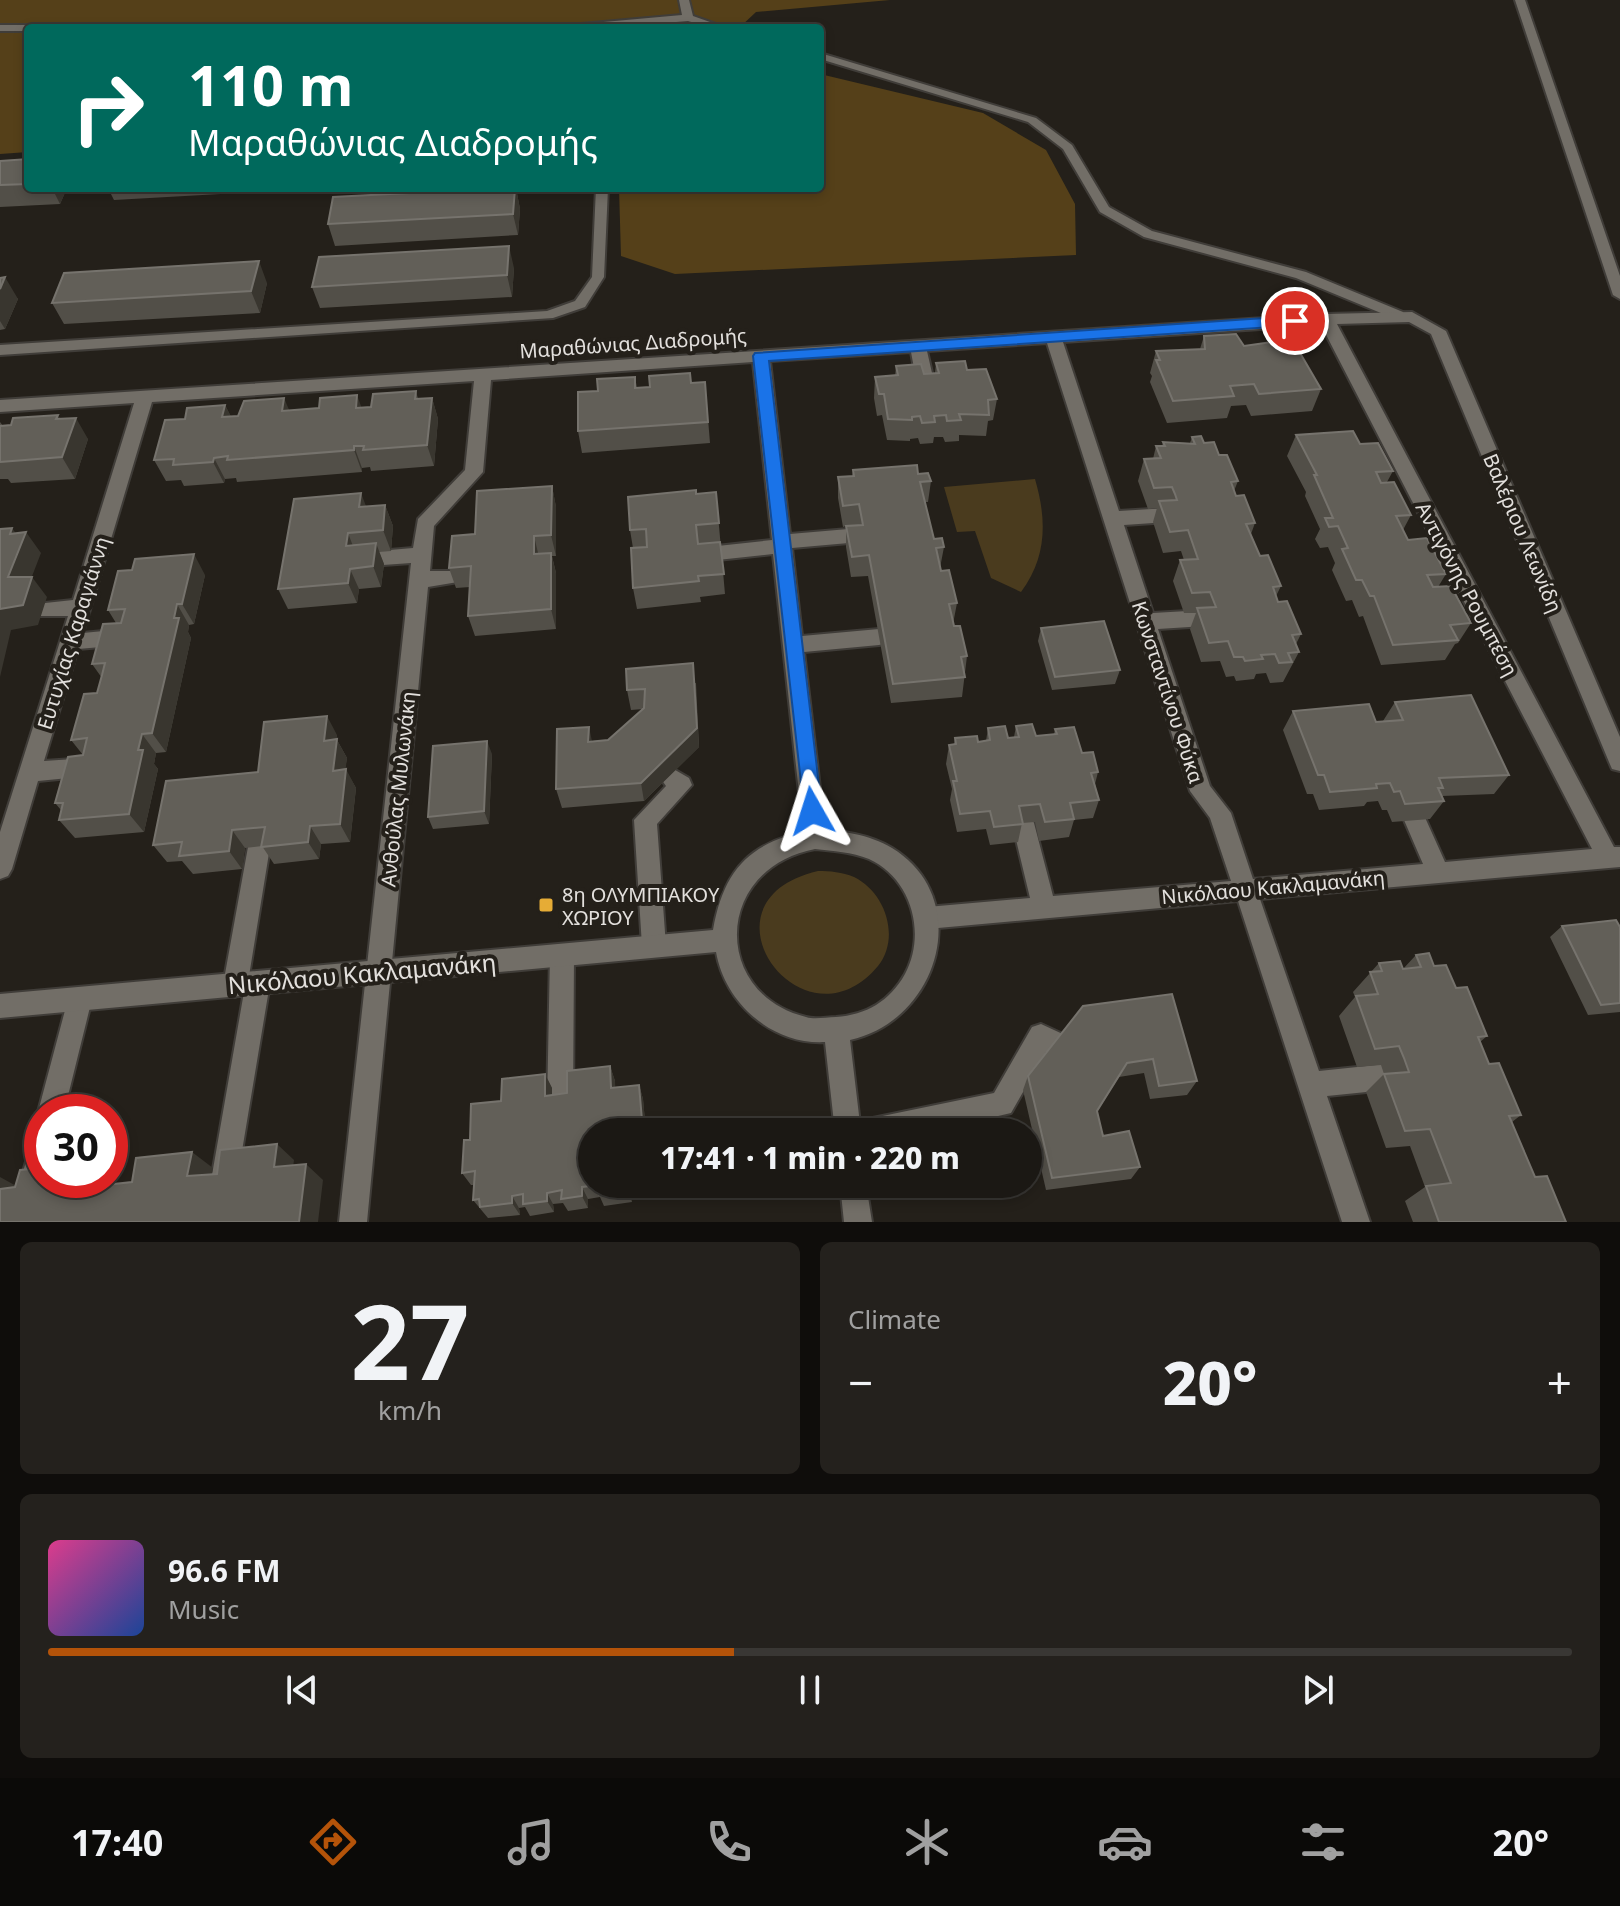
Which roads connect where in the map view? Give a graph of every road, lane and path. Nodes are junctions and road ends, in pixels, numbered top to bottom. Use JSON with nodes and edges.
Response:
{"nodes":[{"id":1,"x":684,"y":0,"type":"edge"},
{"id":2,"x":1520,"y":0,"type":"edge"},
{"id":3,"x":688,"y":18,"type":"junction"},
{"id":4,"x":617,"y":24,"type":"edge"},
{"id":5,"x":708,"y":24,"type":"edge"},
{"id":6,"x":0,"y":28,"type":"edge"},
{"id":7,"x":24,"y":28,"type":"edge"},
{"id":8,"x":824,"y":57,"type":"edge"},
{"id":9,"x":602,"y":192,"type":"edge"},
{"id":10,"x":1620,"y":295,"type":"edge"},
{"id":11,"x":1405,"y":316,"type":"junction"},
{"id":12,"x":1326,"y":319,"type":"junction"},
{"id":13,"x":1053,"y":337,"type":"junction"},
{"id":14,"x":918,"y":346,"type":"junction"},
{"id":15,"x":0,"y":350,"type":"edge"},
{"id":16,"x":761,"y":356,"type":"junction"},
{"id":17,"x":483,"y":374,"type":"junction"},
{"id":18,"x":251,"y":390,"type":"junction"},
{"id":19,"x":928,"y":395,"type":"edge"},
{"id":20,"x":145,"y":397,"type":"junction"},
{"id":21,"x":0,"y":406,"type":"edge"},
{"id":22,"x":245,"y":414,"type":"edge"},
{"id":23,"x":1418,"y":495,"type":"junction"},
{"id":24,"x":1394,"y":497,"type":"edge"},
{"id":25,"x":1168,"y":515,"type":"edge"},
{"id":26,"x":1112,"y":519,"type":"junction"},
{"id":27,"x":860,"y":535,"type":"edge"},
{"id":28,"x":782,"y":544,"type":"junction"},
{"id":29,"x":422,"y":555,"type":"junction"},
{"id":30,"x":699,"y":555,"type":"edge"},
{"id":31,"x":355,"y":560,"type":"edge"},
{"id":32,"x":457,"y":576,"type":"edge"},
{"id":33,"x":419,"y":580,"type":"junction"},
{"id":34,"x":1472,"y":597,"type":"junction"},
{"id":35,"x":1445,"y":600,"type":"edge"},
{"id":36,"x":81,"y":607,"type":"junction"},
{"id":37,"x":43,"y":610,"type":"dead end"},
{"id":38,"x":1205,"y":618,"type":"edge"},
{"id":39,"x":1145,"y":622,"type":"junction"},
{"id":40,"x":136,"y":636,"type":"edge"},
{"id":41,"x":879,"y":637,"type":"edge"},
{"id":42,"x":69,"y":642,"type":"junction"},
{"id":43,"x":793,"y":645,"type":"junction"},
{"id":44,"x":1620,"y":762,"type":"edge"},
{"id":45,"x":101,"y":765,"type":"edge"},
{"id":46,"x":30,"y":772,"type":"junction"},
{"id":47,"x":670,"y":776,"type":"edge"},
{"id":48,"x":1415,"y":820,"type":"edge"},
{"id":49,"x":1023,"y":823,"type":"edge"},
{"id":50,"x":815,"y":839,"type":"junction"},
{"id":51,"x":259,"y":847,"type":"edge"},
{"id":52,"x":1614,"y":857,"type":"edge"},
{"id":53,"x":0,"y":869,"type":"edge"},
{"id":54,"x":1439,"y":873,"type":"junction"},
{"id":55,"x":1246,"y":889,"type":"junction"},
{"id":56,"x":1044,"y":908,"type":"junction"},
{"id":57,"x":927,"y":918,"type":"junction"},
{"id":58,"x":723,"y":940,"type":"junction"},
{"id":59,"x":654,"y":946,"type":"junction"},
{"id":60,"x":562,"y":955,"type":"junction"},
{"id":61,"x":379,"y":972,"type":"junction"},
{"id":62,"x":246,"y":984,"type":"junction"},
{"id":63,"x":80,"y":999,"type":"junction"},
{"id":64,"x":0,"y":1006,"type":"edge"},
{"id":65,"x":836,"y":1032,"type":"junction"},
{"id":66,"x":1058,"y":1045,"type":"edge"},
{"id":67,"x":1386,"y":1077,"type":"edge"},
{"id":68,"x":1311,"y":1085,"type":"junction"},
{"id":69,"x":56,"y":1094,"type":"edge"},
{"id":70,"x":560,"y":1108,"type":"edge"},
{"id":71,"x":846,"y":1118,"type":"edge"},
{"id":72,"x":935,"y":1118,"type":"edge"},
{"id":73,"x":222,"y":1190,"type":"edge"},
{"id":74,"x":28,"y":1198,"type":"edge"},
{"id":75,"x":855,"y":1198,"type":"edge"},
{"id":76,"x":27,"y":1203,"type":"edge"},
{"id":77,"x":353,"y":1222,"type":"edge"},
{"id":78,"x":858,"y":1222,"type":"edge"},
{"id":79,"x":1356,"y":1222,"type":"edge"}],
"edges":[{"from":1,"to":3,"type":"lane"},
{"from":2,"to":10,"type":"lane"},
{"from":3,"to":4,"type":"lane"},
{"from":3,"to":5,"type":"lane"},
{"from":6,"to":7,"type":"lane"},
{"from":8,"to":11,"type":"lane"},
{"from":9,"to":15,"type":"lane"},
{"from":11,"to":12,"type":"street","name":"Μαραθώνιας Διαδρομής"},
{"from":11,"to":44,"type":"street","name":"Βαλέριου Λεωνίδη"},
{"from":12,"to":13,"type":"street","name":"Μαραθώνιας Διαδρομής"},
{"from":12,"to":23,"type":"street","name":"Αντιγόνης Ρουμπέση"},
{"from":13,"to":14,"type":"street","name":"Μαραθώνιας Διαδρομής"},
{"from":13,"to":26,"type":"street","name":"Κωνσταντίνου Φύκα"},
{"from":14,"to":16,"type":"street","name":"Μαραθώνιας Διαδρομής"},
{"from":14,"to":19,"type":"street"},
{"from":16,"to":17,"type":"street","name":"Μαραθώνιας Διαδρομής"},
{"from":16,"to":28,"type":"street"},
{"from":17,"to":18,"type":"street","name":"Μαραθώνιας Διαδρομής"},
{"from":17,"to":29,"type":"street","name":"Ανθούλας Μυλωνάκη"},
{"from":18,"to":20,"type":"street","name":"Μαραθώνιας Διαδρομής"},
{"from":18,"to":22,"type":"street"},
{"from":20,"to":21,"type":"street","name":"Μαραθώνιας Διαδρομής"},
{"from":20,"to":36,"type":"street","name":"Ευτυχίας Καραγιάννη"},
{"from":23,"to":24,"type":"street"},
{"from":23,"to":34,"type":"street","name":"Αντιγόνης Ρουμπέση"},
{"from":25,"to":26,"type":"street"},
{"from":26,"to":39,"type":"street","name":"Κωνσταντίνου Φύκα"},
{"from":27,"to":28,"type":"street"},
{"from":28,"to":30,"type":"street"},
{"from":28,"to":43,"type":"street"},
{"from":29,"to":31,"type":"street"},
{"from":29,"to":33,"type":"street","name":"Ανθούλας Μυλωνάκη"},
{"from":32,"to":33,"type":"street"},
{"from":33,"to":61,"type":"street","name":"Ανθούλας Μυλωνάκη"},
{"from":34,"to":35,"type":"street"},
{"from":34,"to":52,"type":"street","name":"Αντιγόνης Ρουμπέση"},
{"from":36,"to":37,"type":"street"},
{"from":36,"to":42,"type":"street","name":"Ευτυχίας Καραγιάννη"},
{"from":38,"to":39,"type":"street"},
{"from":39,"to":55,"type":"street","name":"Κωνσταντίνου Φύκα"},
{"from":40,"to":42,"type":"street"},
{"from":41,"to":43,"type":"street"},
{"from":42,"to":46,"type":"street","name":"Ευτυχίας Καραγιάννη"},
{"from":43,"to":50,"type":"street"},
{"from":45,"to":46,"type":"street"},
{"from":46,"to":53,"type":"street","name":"Ευτυχίας Καραγιάννη"},
{"from":47,"to":59,"type":"street"},
{"from":48,"to":54,"type":"street"},
{"from":49,"to":56,"type":"street"},
{"from":50,"to":57,"type":"street"},
{"from":50,"to":58,"type":"street"},
{"from":51,"to":62,"type":"street"},
{"from":52,"to":54,"type":"street","name":"Νικόλαου Κακλαμανάκη"},
{"from":54,"to":55,"type":"street","name":"Νικόλαου Κακλαμανάκη"},
{"from":55,"to":56,"type":"street","name":"Νικόλαου Κακλαμανάκη"},
{"from":55,"to":68,"type":"street","name":"Κωνσταντίνου Φύκα"},
{"from":56,"to":57,"type":"street","name":"Νικόλαου Κακλαμανάκη"},
{"from":57,"to":65,"type":"street"},
{"from":58,"to":59,"type":"street","name":"Νικόλαου Κακλαμανάκη"},
{"from":58,"to":65,"type":"street"},
{"from":59,"to":60,"type":"street","name":"Νικόλαου Κακλαμανάκη"},
{"from":60,"to":61,"type":"street","name":"Νικόλαου Κακλαμανάκη"},
{"from":60,"to":70,"type":"street"},
{"from":61,"to":62,"type":"street","name":"Νικόλαου Κακλαμανάκη"},
{"from":61,"to":77,"type":"street","name":"Ανθούλας Μυλωνάκη"},
{"from":62,"to":63,"type":"street","name":"Νικόλαου Κακλαμανάκη"},
{"from":62,"to":73,"type":"street"},
{"from":63,"to":64,"type":"street","name":"Νικόλαου Κακλαμανάκη"},
{"from":63,"to":69,"type":"street"},
{"from":65,"to":71,"type":"street"},
{"from":66,"to":72,"type":"street"},
{"from":67,"to":68,"type":"street"},
{"from":68,"to":79,"type":"street","name":"Κωνσταντίνου Φύκα"},
{"from":74,"to":76,"type":"street"},
{"from":75,"to":78,"type":"street"}]}
